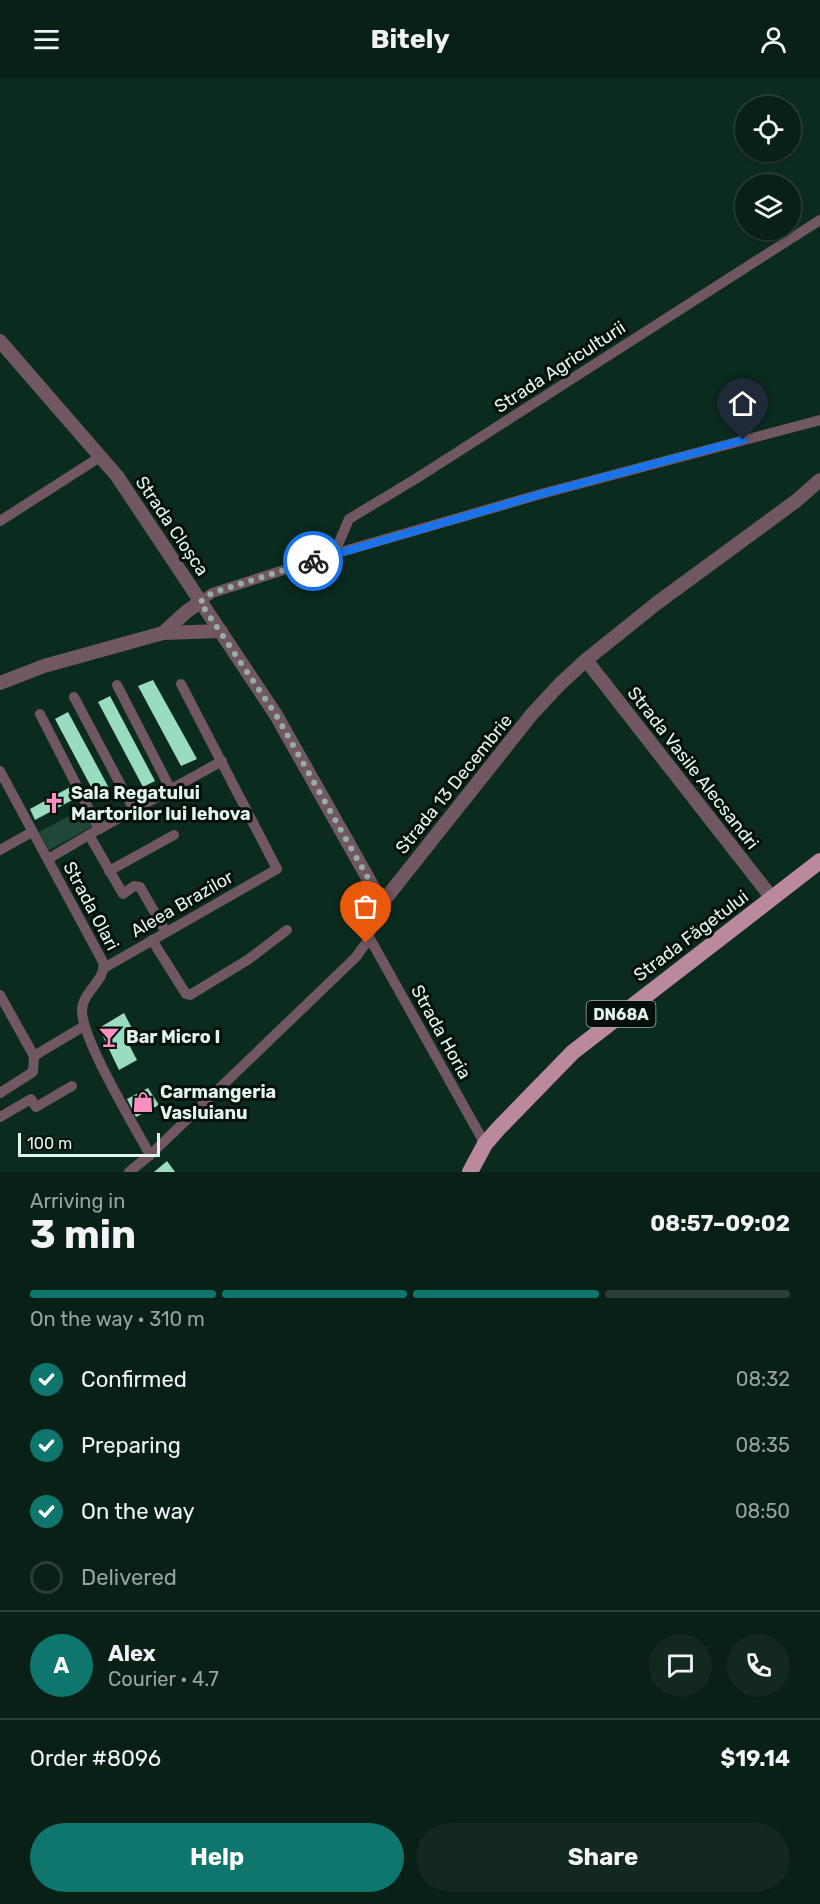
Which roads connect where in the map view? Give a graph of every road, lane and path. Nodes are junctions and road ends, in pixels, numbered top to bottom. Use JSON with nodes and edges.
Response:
{"nodes":[{"id":1,"x":820,"y":220,"type":"edge"},
{"id":2,"x":0,"y":341,"type":"edge"},
{"id":3,"x":820,"y":420,"type":"edge"},
{"id":4,"x":100,"y":457,"type":"junction"},
{"id":5,"x":820,"y":480,"type":"edge"},
{"id":6,"x":0,"y":521,"type":"edge"},
{"id":7,"x":334,"y":554,"type":"junction"},
{"id":8,"x":200,"y":602,"type":"junction"},
{"id":9,"x":221,"y":631,"type":"junction"},
{"id":10,"x":185,"y":632,"type":"junction"},
{"id":11,"x":162,"y":633,"type":"junction"},
{"id":12,"x":586,"y":660,"type":"junction"},
{"id":13,"x":0,"y":683,"type":"edge"},
{"id":14,"x":181,"y":684,"type":"dead end"},
{"id":15,"x":117,"y":685,"type":"dead end"},
{"id":16,"x":74,"y":697,"type":"dead end"},
{"id":17,"x":40,"y":714,"type":"dead end"},
{"id":18,"x":222,"y":761,"type":"junction"},
{"id":19,"x":0,"y":771,"type":"edge"},
{"id":20,"x":171,"y":790,"type":"junction"},
{"id":21,"x":134,"y":810,"type":"junction"},
{"id":22,"x":99,"y":828,"type":"junction"},
{"id":23,"x":32,"y":832,"type":"junction"},
{"id":24,"x":89,"y":835,"type":"junction"},
{"id":25,"x":174,"y":835,"type":"dead end"},
{"id":26,"x":0,"y":850,"type":"edge"},
{"id":27,"x":48,"y":859,"type":"junction"},
{"id":28,"x":820,"y":861,"type":"edge"},
{"id":29,"x":109,"y":871,"type":"junction"},
{"id":30,"x":772,"y":898,"type":"junction"},
{"id":31,"x":382,"y":903,"type":"junction"},
{"id":32,"x":286,"y":930,"type":"dead end"},
{"id":33,"x":166,"y":932,"type":"junction"},
{"id":34,"x":369,"y":937,"type":"junction"},
{"id":35,"x":152,"y":940,"type":"junction"},
{"id":36,"x":104,"y":968,"type":"junction"},
{"id":37,"x":0,"y":995,"type":"edge"},
{"id":38,"x":84,"y":1026,"type":"junction"},
{"id":39,"x":34,"y":1056,"type":"junction"},
{"id":40,"x":72,"y":1086,"type":"dead end"},
{"id":41,"x":5,"y":1090,"type":"edge"},
{"id":42,"x":19,"y":1106,"type":"junction"},
{"id":43,"x":0,"y":1117,"type":"edge"},
{"id":44,"x":485,"y":1144,"type":"junction"},
{"id":45,"x":150,"y":1155,"type":"junction"},
{"id":46,"x":129,"y":1172,"type":"edge"},
{"id":47,"x":470,"y":1172,"type":"edge"}],
"edges":[{"from":1,"to":7,"type":"street","name":"Strada Agriculturii"},
{"from":2,"to":4,"type":"street","name":"Strada Cloșca"},
{"from":3,"to":7,"type":"street"},
{"from":4,"to":6,"type":"street"},
{"from":4,"to":8,"type":"street","name":"Strada Cloșca"},
{"from":5,"to":12,"type":"street","name":"Strada 13 Decembrie"},
{"from":7,"to":8,"type":"street"},
{"from":8,"to":9,"type":"street","name":"Strada Cloșca"},
{"from":8,"to":10,"type":"street"},
{"from":8,"to":11,"type":"street"},
{"from":9,"to":10,"type":"street"},
{"from":9,"to":31,"type":"street","name":"Strada Cloșca"},
{"from":10,"to":11,"type":"street"},
{"from":11,"to":13,"type":"street"},
{"from":12,"to":30,"type":"street","name":"Strada Vasile Alecsandri"},
{"from":12,"to":31,"type":"street","name":"Strada 13 Decembrie"},
{"from":14,"to":18,"type":"street"},
{"from":15,"to":20,"type":"street"},
{"from":16,"to":21,"type":"street"},
{"from":17,"to":22,"type":"street"},
{"from":18,"to":20,"type":"street"},
{"from":18,"to":33,"type":"street","name":"Aleea Brazilor"},
{"from":19,"to":23,"type":"street","name":"Strada Olari"},
{"from":20,"to":21,"type":"street"},
{"from":21,"to":22,"type":"street"},
{"from":22,"to":24,"type":"street"},
{"from":23,"to":26,"type":"street"},
{"from":23,"to":27,"type":"street","name":"Strada Olari"},
{"from":24,"to":27,"type":"street"},
{"from":24,"to":29,"type":"street"},
{"from":25,"to":29,"type":"street"},
{"from":27,"to":36,"type":"street","name":"Strada Olari"},
{"from":28,"to":30,"type":"main road","name":"Strada Făgetului","number":"DN68A"},
{"from":29,"to":33,"type":"street"},
{"from":30,"to":44,"type":"main road","name":"Strada Făgetului","number":"DN68A"},
{"from":31,"to":34,"type":"street","name":"Strada 13 Decembrie"},
{"from":32,"to":35,"type":"street"},
{"from":33,"to":35,"type":"street","name":"Aleea Brazilor"},
{"from":34,"to":44,"type":"street","name":"Strada Horia"},
{"from":34,"to":45,"type":"street","name":"Strada 13 Decembrie"},
{"from":35,"to":36,"type":"street","name":"Aleea Brazilor"},
{"from":36,"to":38,"type":"street","name":"Strada Olari"},
{"from":37,"to":39,"type":"street"},
{"from":38,"to":39,"type":"street"},
{"from":38,"to":45,"type":"street","name":"Strada Olari"},
{"from":39,"to":41,"type":"street"},
{"from":40,"to":42,"type":"street"},
{"from":41,"to":42,"type":"street"},
{"from":42,"to":43,"type":"street"},
{"from":44,"to":47,"type":"main road","number":"DN68A"},
{"from":45,"to":46,"type":"street","name":"Strada 13 Decembrie"}]}
